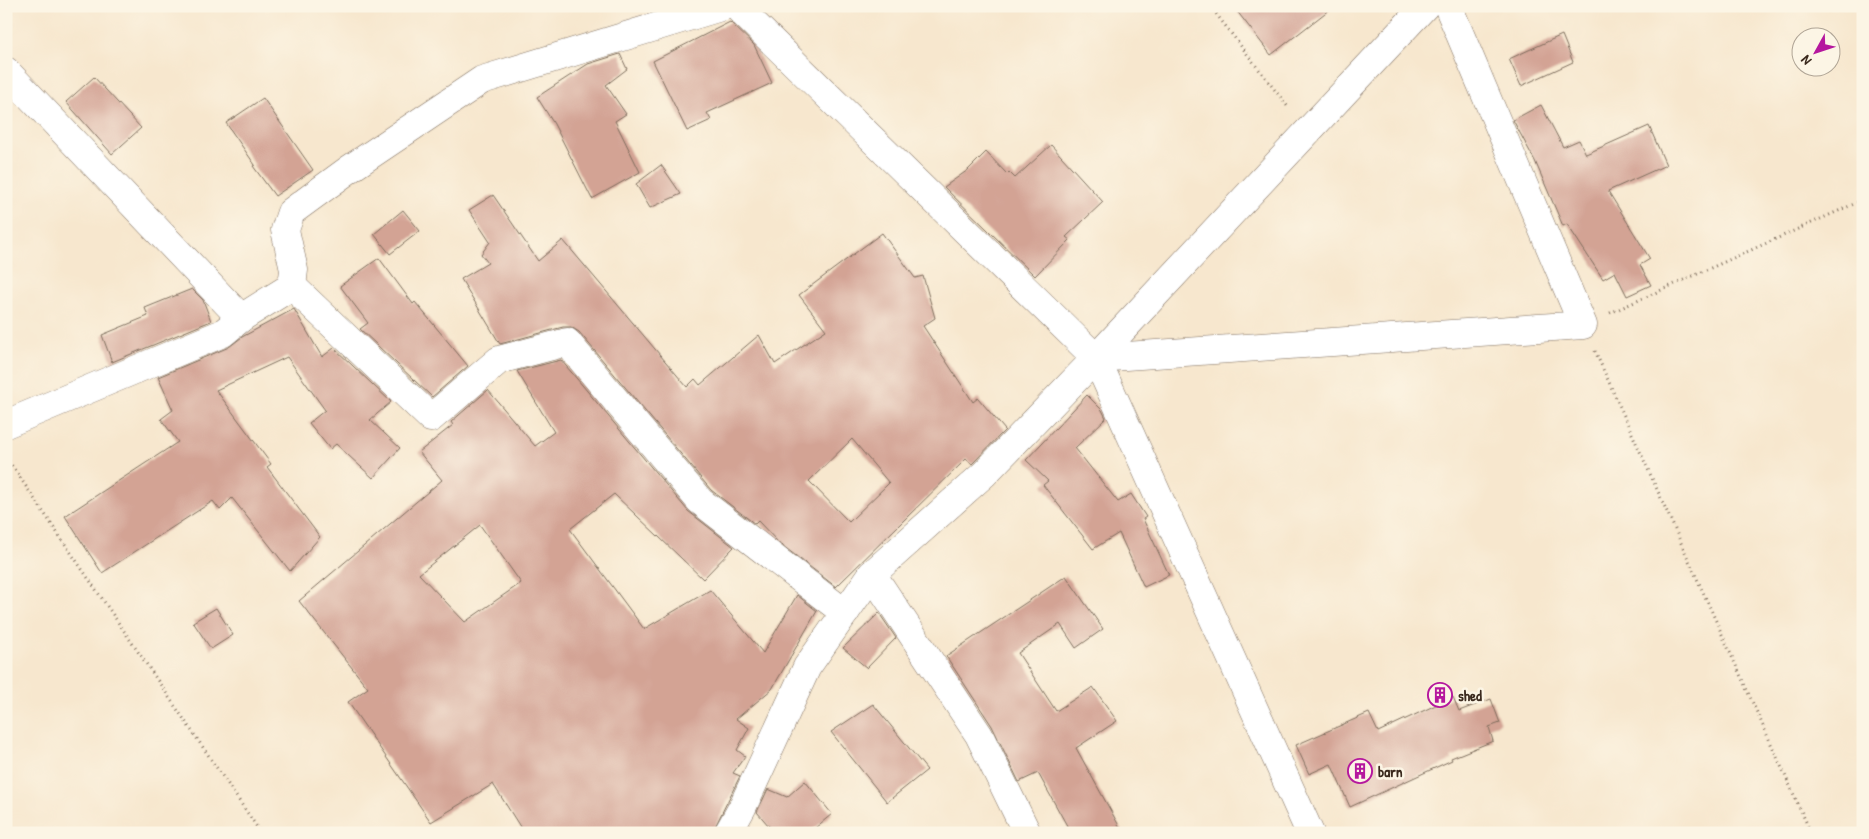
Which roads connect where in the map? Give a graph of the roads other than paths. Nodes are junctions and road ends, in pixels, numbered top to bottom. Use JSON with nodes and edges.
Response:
{"nodes":[{"id":1,"x":724,"y":6,"type":"edge"},
{"id":2,"x":736,"y":6,"type":"edge"},
{"id":3,"x":1424,"y":6,"type":"edge"},
{"id":4,"x":1448,"y":6,"type":"edge"},
{"id":5,"x":6,"y":71,"type":"edge"},
{"id":6,"x":292,"y":286,"type":"junction"},
{"id":7,"x":241,"y":318,"type":"junction"},
{"id":8,"x":1096,"y":358,"type":"junction"},
{"id":9,"x":6,"y":424,"type":"edge"},
{"id":10,"x":872,"y":574,"type":"junction"},
{"id":11,"x":844,"y":613,"type":"junction"},
{"id":12,"x":728,"y":833,"type":"edge"},
{"id":13,"x":1026,"y":833,"type":"edge"},
{"id":14,"x":1310,"y":833,"type":"edge"}],
"edges":[{"from":1,"to":6,"type":"street"},
{"from":2,"to":8,"type":"street"},
{"from":3,"to":8,"type":"street"},
{"from":4,"to":8,"type":"street"},
{"from":5,"to":7,"type":"street"},
{"from":6,"to":7,"type":"street"},
{"from":6,"to":11,"type":"street"},
{"from":7,"to":9,"type":"street"},
{"from":8,"to":10,"type":"street"},
{"from":8,"to":14,"type":"street"},
{"from":10,"to":11,"type":"street"},
{"from":10,"to":13,"type":"street"},
{"from":11,"to":12,"type":"street"}]}
